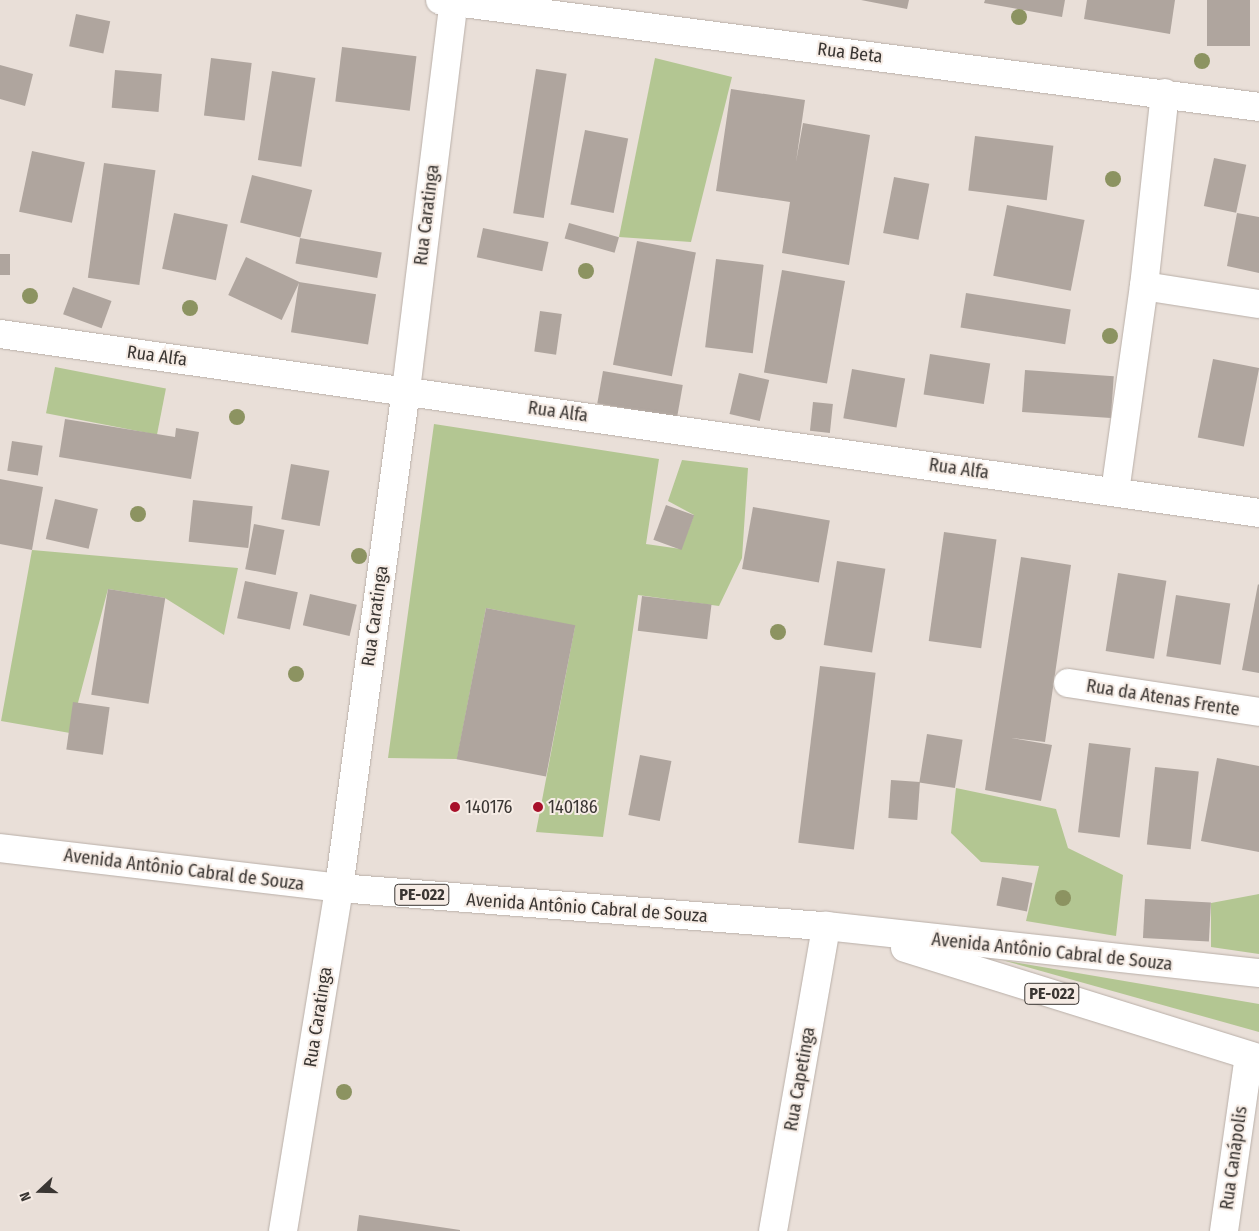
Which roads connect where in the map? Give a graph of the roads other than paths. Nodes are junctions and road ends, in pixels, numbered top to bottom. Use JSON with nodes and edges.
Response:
{"nodes":[{"id":1,"x":449,"y":1,"type":"edge"},
{"id":2,"x":1165,"y":93,"type":"junction"},
{"id":3,"x":1259,"y":108,"type":"edge"},
{"id":4,"x":1144,"y":286,"type":"junction"},
{"id":5,"x":1259,"y":304,"type":"edge"},
{"id":6,"x":0,"y":334,"type":"edge"},
{"id":7,"x":406,"y":390,"type":"junction"},
{"id":8,"x":1115,"y":492,"type":"junction"},
{"id":9,"x":1259,"y":513,"type":"edge"},
{"id":10,"x":1068,"y":683,"type":"dead end"},
{"id":11,"x":1259,"y":712,"type":"edge"},
{"id":12,"x":0,"y":848,"type":"edge"},
{"id":13,"x":339,"y":888,"type":"junction"},
{"id":14,"x":836,"y":928,"type":"junction"},
{"id":15,"x":1259,"y":974,"type":"edge"},
{"id":16,"x":1254,"y":1057,"type":"edge"},
{"id":17,"x":283,"y":1231,"type":"edge"},
{"id":18,"x":774,"y":1231,"type":"edge"},
{"id":19,"x":1224,"y":1231,"type":"edge"}],
"edges":[{"from":1,"to":2,"type":"street","name":"Rua Beta"},
{"from":1,"to":7,"type":"street","name":"Rua Caratinga"},
{"from":2,"to":3,"type":"street","name":"Rua Beta"},
{"from":2,"to":4,"type":"street"},
{"from":4,"to":5,"type":"street"},
{"from":4,"to":8,"type":"street"},
{"from":6,"to":7,"type":"street","name":"Rua Alfa"},
{"from":7,"to":8,"type":"street","name":"Rua Alfa"},
{"from":7,"to":13,"type":"street","name":"Rua Caratinga"},
{"from":8,"to":9,"type":"street","name":"Rua Alfa"},
{"from":10,"to":11,"type":"street","name":"Rua da Atenas Frente"},
{"from":12,"to":13,"type":"street","name":"Avenida Antônio Cabral de Souza","number":"PE-022"},
{"from":13,"to":14,"type":"street","name":"Avenida Antônio Cabral de Souza","number":"PE-022"},
{"from":13,"to":17,"type":"street","name":"Rua Caratinga"},
{"from":14,"to":15,"type":"street","name":"Avenida Antônio Cabral de Souza","number":"PE-022"},
{"from":14,"to":16,"type":"street","name":"Avenida Antônio Cabral de Souza","number":"PE-022"},
{"from":14,"to":18,"type":"street","name":"Rua Capetinga"},
{"from":16,"to":19,"type":"street","name":"Rua Canápolis"}]}
